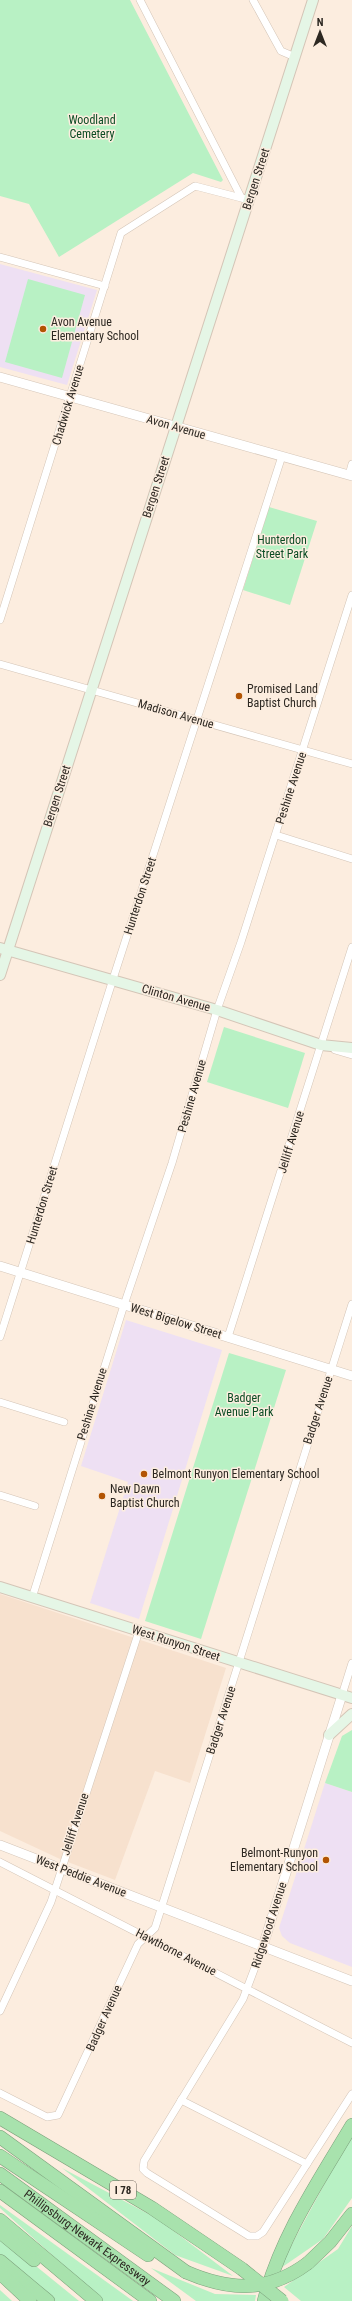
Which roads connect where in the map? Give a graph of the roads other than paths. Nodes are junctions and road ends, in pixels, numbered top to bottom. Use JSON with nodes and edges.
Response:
{"nodes":[{"id":1,"x":140,"y":0,"type":"edge"},
{"id":2,"x":253,"y":0,"type":"edge"},
{"id":3,"x":313,"y":0,"type":"edge"},
{"id":4,"x":295,"y":56,"type":"junction"},
{"id":5,"x":245,"y":199,"type":"junction"},
{"id":6,"x":0,"y":257,"type":"edge"},
{"id":7,"x":105,"y":286,"type":"junction"},
{"id":8,"x":0,"y":377,"type":"edge"},
{"id":9,"x":70,"y":398,"type":"junction"},
{"id":10,"x":176,"y":426,"type":"junction"},
{"id":11,"x":282,"y":456,"type":"junction"},
{"id":12,"x":352,"y":464,"type":"edge"},
{"id":13,"x":350,"y":475,"type":"edge"},
{"id":14,"x":352,"y":595,"type":"edge"},
{"id":15,"x":0,"y":620,"type":"edge"},
{"id":16,"x":0,"y":664,"type":"edge"},
{"id":17,"x":91,"y":689,"type":"junction"},
{"id":18,"x":198,"y":720,"type":"junction"},
{"id":19,"x":303,"y":750,"type":"junction"},
{"id":20,"x":352,"y":764,"type":"edge"},
{"id":21,"x":276,"y":835,"type":"junction"},
{"id":22,"x":352,"y":859,"type":"edge"},
{"id":23,"x":352,"y":947,"type":"edge"},
{"id":24,"x":4,"y":949,"type":"edge"},
{"id":25,"x":0,"y":974,"type":"edge"},
{"id":26,"x":113,"y":980,"type":"junction"},
{"id":27,"x":217,"y":1010,"type":"junction"},
{"id":28,"x":321,"y":1045,"type":"junction"},
{"id":29,"x":352,"y":1048,"type":"edge"},
{"id":30,"x":352,"y":1055,"type":"edge"},
{"id":31,"x":0,"y":1266,"type":"edge"},
{"id":32,"x":20,"y":1272,"type":"junction"},
{"id":33,"x":352,"y":1304,"type":"edge"},
{"id":34,"x":124,"y":1305,"type":"junction"},
{"id":35,"x":0,"y":1337,"type":"edge"},
{"id":36,"x":228,"y":1337,"type":"junction"},
{"id":37,"x":331,"y":1369,"type":"junction"},
{"id":38,"x":352,"y":1376,"type":"edge"},
{"id":39,"x":0,"y":1402,"type":"edge"},
{"id":40,"x":64,"y":1422,"type":"dead end"},
{"id":41,"x":0,"y":1495,"type":"edge"},
{"id":42,"x":35,"y":1506,"type":"dead end"},
{"id":43,"x":0,"y":1588,"type":"edge"},
{"id":44,"x":32,"y":1598,"type":"junction"},
{"id":45,"x":139,"y":1631,"type":"junction"},
{"id":46,"x":239,"y":1663,"type":"junction"},
{"id":47,"x":352,"y":1663,"type":"edge"},
{"id":48,"x":342,"y":1695,"type":"junction"},
{"id":49,"x":352,"y":1698,"type":"edge"},
{"id":50,"x":352,"y":1714,"type":"edge"},
{"id":51,"x":329,"y":1735,"type":"junction"},
{"id":52,"x":0,"y":1844,"type":"edge"},
{"id":53,"x":0,"y":1862,"type":"edge"},
{"id":54,"x":60,"y":1869,"type":"junction"},
{"id":55,"x":55,"y":1890,"type":"junction"},
{"id":56,"x":162,"y":1907,"type":"junction"},
{"id":57,"x":146,"y":1937,"type":"junction"},
{"id":58,"x":263,"y":1946,"type":"junction"},
{"id":59,"x":352,"y":1981,"type":"edge"},
{"id":60,"x":247,"y":1989,"type":"junction"},
{"id":61,"x":0,"y":2011,"type":"edge"},
{"id":62,"x":352,"y":2043,"type":"edge"},
{"id":63,"x":0,"y":2093,"type":"edge"},
{"id":64,"x":352,"y":2094,"type":"edge"},
{"id":65,"x":181,"y":2100,"type":"junction"},
{"id":66,"x":0,"y":2118,"type":"edge"},
{"id":67,"x":352,"y":2125,"type":"edge"},
{"id":68,"x":0,"y":2137,"type":"edge"},
{"id":69,"x":0,"y":2156,"type":"edge"},
{"id":70,"x":307,"y":2164,"type":"junction"},
{"id":71,"x":0,"y":2174,"type":"edge"},
{"id":72,"x":0,"y":2191,"type":"edge"},
{"id":73,"x":352,"y":2214,"type":"edge"},
{"id":74,"x":0,"y":2220,"type":"edge"},
{"id":75,"x":0,"y":2232,"type":"edge"},
{"id":76,"x":0,"y":2261,"type":"edge"},
{"id":77,"x":186,"y":2272,"type":"junction"},
{"id":78,"x":0,"y":2273,"type":"edge"},
{"id":79,"x":30,"y":2301,"type":"edge"},
{"id":80,"x":48,"y":2301,"type":"edge"},
{"id":81,"x":86,"y":2301,"type":"edge"},
{"id":82,"x":96,"y":2301,"type":"edge"},
{"id":83,"x":150,"y":2301,"type":"edge"},
{"id":84,"x":174,"y":2301,"type":"edge"},
{"id":85,"x":264,"y":2301,"type":"edge"},
{"id":86,"x":282,"y":2301,"type":"edge"}],
"edges":[{"from":1,"to":5,"type":"street"},
{"from":2,"to":4,"type":"street"},
{"from":3,"to":4,"type":"main road","name":"Bergen Street"},
{"from":4,"to":5,"type":"main road","name":"Bergen Street"},
{"from":5,"to":7,"type":"street","name":"Chadwick Avenue"},
{"from":5,"to":10,"type":"main road","name":"Bergen Street"},
{"from":6,"to":7,"type":"street"},
{"from":7,"to":9,"type":"street","name":"Chadwick Avenue"},
{"from":8,"to":9,"type":"street","name":"Avon Avenue"},
{"from":9,"to":10,"type":"street","name":"Avon Avenue"},
{"from":9,"to":15,"type":"street","name":"Chadwick Avenue"},
{"from":10,"to":11,"type":"street","name":"Avon Avenue"},
{"from":10,"to":17,"type":"main road","name":"Bergen Street"},
{"from":11,"to":13,"type":"street","name":"Avon Avenue"},
{"from":11,"to":18,"type":"street","name":"Hunterdon Street"},
{"from":12,"to":13,"type":"street"},
{"from":14,"to":19,"type":"street","name":"Peshine Avenue"},
{"from":16,"to":17,"type":"street","name":"Madison Avenue"},
{"from":17,"to":18,"type":"street","name":"Madison Avenue"},
{"from":17,"to":24,"type":"main road","name":"Bergen Street"},
{"from":18,"to":19,"type":"street","name":"Madison Avenue"},
{"from":18,"to":26,"type":"street","name":"Hunterdon Street"},
{"from":19,"to":20,"type":"street","name":"Madison Avenue"},
{"from":19,"to":21,"type":"street","name":"Peshine Avenue"},
{"from":21,"to":22,"type":"street"},
{"from":21,"to":27,"type":"street","name":"Peshine Avenue"},
{"from":23,"to":28,"type":"street","name":"Jelliff Avenue"},
{"from":24,"to":25,"type":"main road","name":"Bergen Street"},
{"from":24,"to":26,"type":"main road","name":"Clinton Avenue"},
{"from":26,"to":27,"type":"main road","name":"Clinton Avenue"},
{"from":26,"to":32,"type":"street","name":"Hunterdon Street"},
{"from":27,"to":28,"type":"main road","name":"Clinton Avenue"},
{"from":27,"to":34,"type":"street","name":"Peshine Avenue"},
{"from":28,"to":29,"type":"main road","name":"Clinton Avenue"},
{"from":28,"to":30,"type":"street"},
{"from":28,"to":36,"type":"street","name":"Jelliff Avenue"},
{"from":31,"to":32,"type":"street","name":"West Bigelow Street"},
{"from":32,"to":34,"type":"street","name":"West Bigelow Street"},
{"from":32,"to":35,"type":"street","name":"Hunterdon Street"},
{"from":33,"to":37,"type":"street","name":"Badger Avenue"},
{"from":34,"to":36,"type":"street","name":"West Bigelow Street"},
{"from":34,"to":44,"type":"street","name":"Peshine Avenue"},
{"from":36,"to":37,"type":"street","name":"West Bigelow Street"},
{"from":37,"to":38,"type":"street","name":"West Bigelow Street"},
{"from":37,"to":46,"type":"street","name":"Badger Avenue"},
{"from":39,"to":40,"type":"street"},
{"from":41,"to":42,"type":"street"},
{"from":43,"to":44,"type":"main road","name":"West Runyon Street"},
{"from":44,"to":45,"type":"main road","name":"West Runyon Street"},
{"from":45,"to":46,"type":"main road","name":"West Runyon Street"},
{"from":45,"to":54,"type":"street","name":"Jelliff Avenue"},
{"from":46,"to":48,"type":"main road","name":"West Runyon Street"},
{"from":46,"to":56,"type":"street","name":"Badger Avenue"},
{"from":47,"to":48,"type":"street","name":"Ridgewood Avenue"},
{"from":48,"to":49,"type":"main road","name":"West Runyon Street"},
{"from":48,"to":51,"type":"street","name":"Ridgewood Avenue"},
{"from":50,"to":51,"type":"main road"},
{"from":51,"to":58,"type":"street","name":"Ridgewood Avenue"},
{"from":52,"to":54,"type":"street","name":"West Peddie Avenue"},
{"from":53,"to":55,"type":"street","name":"Hawthorne Avenue"},
{"from":54,"to":55,"type":"street","name":"Jelliff Avenue"},
{"from":54,"to":56,"type":"street","name":"West Peddie Avenue"},
{"from":55,"to":57,"type":"street","name":"Hawthorne Avenue"},
{"from":55,"to":61,"type":"street","name":"Jelliff Avenue"},
{"from":56,"to":57,"type":"street","name":"Badger Avenue"},
{"from":56,"to":58,"type":"street","name":"West Peddie Avenue"},
{"from":57,"to":60,"type":"street","name":"Hawthorne Avenue"},
{"from":57,"to":63,"type":"street","name":"Badger Avenue"},
{"from":58,"to":59,"type":"street","name":"West Peddie Avenue"},
{"from":58,"to":60,"type":"street","name":"Ridgewood Avenue"},
{"from":60,"to":62,"type":"street","name":"Hawthorne Avenue"},
{"from":60,"to":65,"type":"street","name":"Ridgewood Avenue"},
{"from":64,"to":70,"type":"street"},
{"from":65,"to":70,"type":"street"},
{"from":65,"to":70,"type":"street","name":"Ridgewood Avenue"},
{"from":66,"to":86,"type":"highway","number":"I 78","bridge":true},
{"from":67,"to":85,"type":"highway"},
{"from":68,"to":77,"type":"highway"},
{"from":69,"to":77,"type":"highway"},
{"from":71,"to":84,"type":"highway","name":"Phillipsburg-Newark Expressway"},
{"from":72,"to":83,"type":"highway","name":"Phillipsburg-Newark Expressway"},
{"from":73,"to":77,"type":"highway","bridge":true},
{"from":74,"to":82,"type":"highway"},
{"from":75,"to":81,"type":"highway"},
{"from":76,"to":80,"type":"highway"},
{"from":78,"to":79,"type":"highway"}]}
